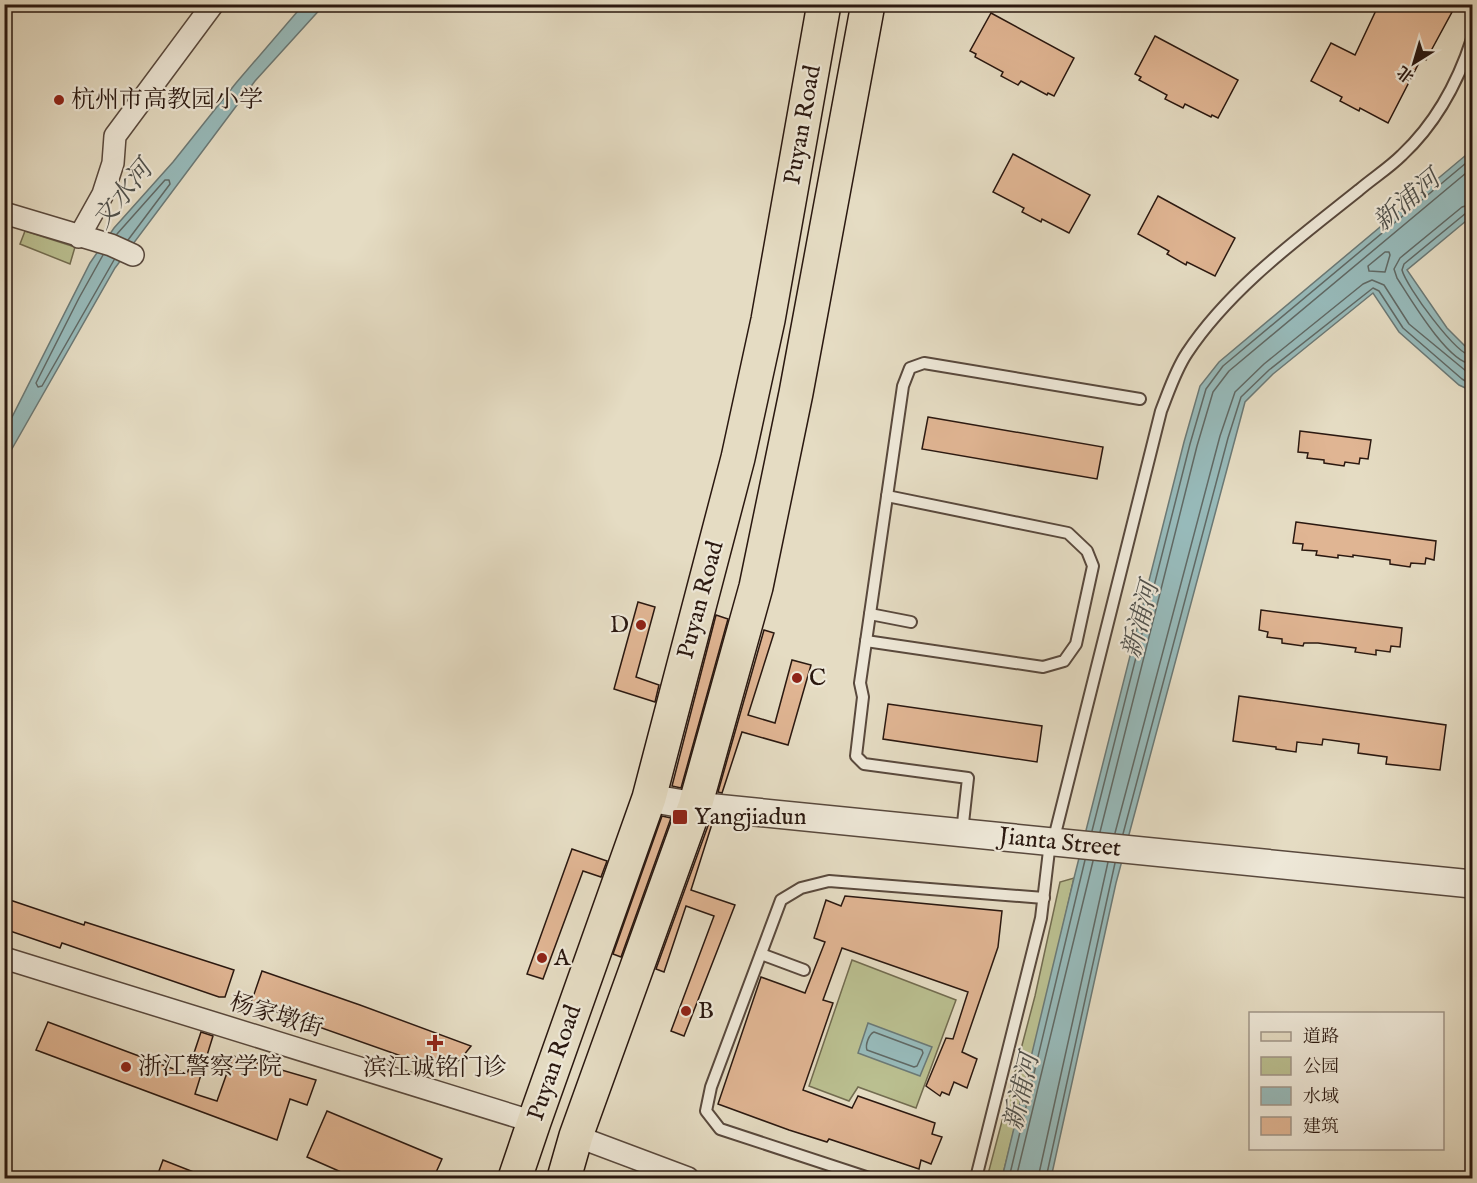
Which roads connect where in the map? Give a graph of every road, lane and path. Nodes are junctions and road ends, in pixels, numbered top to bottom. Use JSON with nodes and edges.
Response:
{"nodes":[{"id":1,"x":213,"y":4,"type":"edge"},
{"id":2,"x":824,"y":4,"type":"edge"},
{"id":3,"x":868,"y":4,"type":"edge"},
{"id":4,"x":1473,"y":39,"type":"edge"},
{"id":5,"x":4,"y":213,"type":"edge"},
{"id":6,"x":88,"y":239,"type":"junction"},
{"id":7,"x":133,"y":255,"type":"dead end"},
{"id":8,"x":1140,"y":399,"type":"dead end"},
{"id":9,"x":887,"y":496,"type":"junction"},
{"id":10,"x":870,"y":614,"type":"junction"},
{"id":11,"x":911,"y":622,"type":"dead end"},
{"id":12,"x":866,"y":642,"type":"junction"},
{"id":13,"x":648,"y":798,"type":"junction"},
{"id":14,"x":695,"y":806,"type":"junction"},
{"id":15,"x":962,"y":832,"type":"junction"},
{"id":16,"x":1060,"y":843,"type":"junction"},
{"id":17,"x":1473,"y":884,"type":"edge"},
{"id":18,"x":1044,"y":898,"type":"junction"},
{"id":19,"x":761,"y":954,"type":"junction"},
{"id":20,"x":4,"y":958,"type":"edge"},
{"id":21,"x":804,"y":970,"type":"dead end"},
{"id":22,"x":534,"y":1122,"type":"junction"},
{"id":23,"x":576,"y":1136,"type":"junction"},
{"id":24,"x":515,"y":1179,"type":"edge"},
{"id":25,"x":564,"y":1179,"type":"edge"},
{"id":26,"x":688,"y":1179,"type":"edge"},
{"id":27,"x":869,"y":1179,"type":"edge"},
{"id":28,"x":976,"y":1179,"type":"edge"}],
"edges":[{"from":1,"to":6,"type":"street"},
{"from":2,"to":13,"type":"main road","name":"Puyan Road"},
{"from":3,"to":14,"type":"main road","name":"Puyan Road"},
{"from":4,"to":16,"type":"lane"},
{"from":5,"to":6,"type":"street"},
{"from":6,"to":7,"type":"street"},
{"from":8,"to":9,"type":"lane"},
{"from":9,"to":10,"type":"lane"},
{"from":9,"to":12,"type":"lane"},
{"from":10,"to":11,"type":"lane"},
{"from":10,"to":12,"type":"lane"},
{"from":12,"to":15,"type":"lane"},
{"from":13,"to":14,"type":"street","name":"Jianta Street"},
{"from":13,"to":22,"type":"main road","name":"Puyan Road"},
{"from":14,"to":15,"type":"street","name":"Jianta Street"},
{"from":14,"to":23,"type":"main road","name":"Puyan Road"},
{"from":15,"to":16,"type":"street","name":"Jianta Street"},
{"from":16,"to":17,"type":"street","name":"Jianta Street"},
{"from":16,"to":18,"type":"lane"},
{"from":18,"to":19,"type":"lane"},
{"from":18,"to":28,"type":"lane"},
{"from":19,"to":21,"type":"lane"},
{"from":19,"to":27,"type":"lane"},
{"from":20,"to":22,"type":"street","name":"杨家墩街"},
{"from":22,"to":24,"type":"main road","name":"Puyan Road"},
{"from":23,"to":25,"type":"main road","name":"Puyan Road"},
{"from":23,"to":26,"type":"street"}]}
